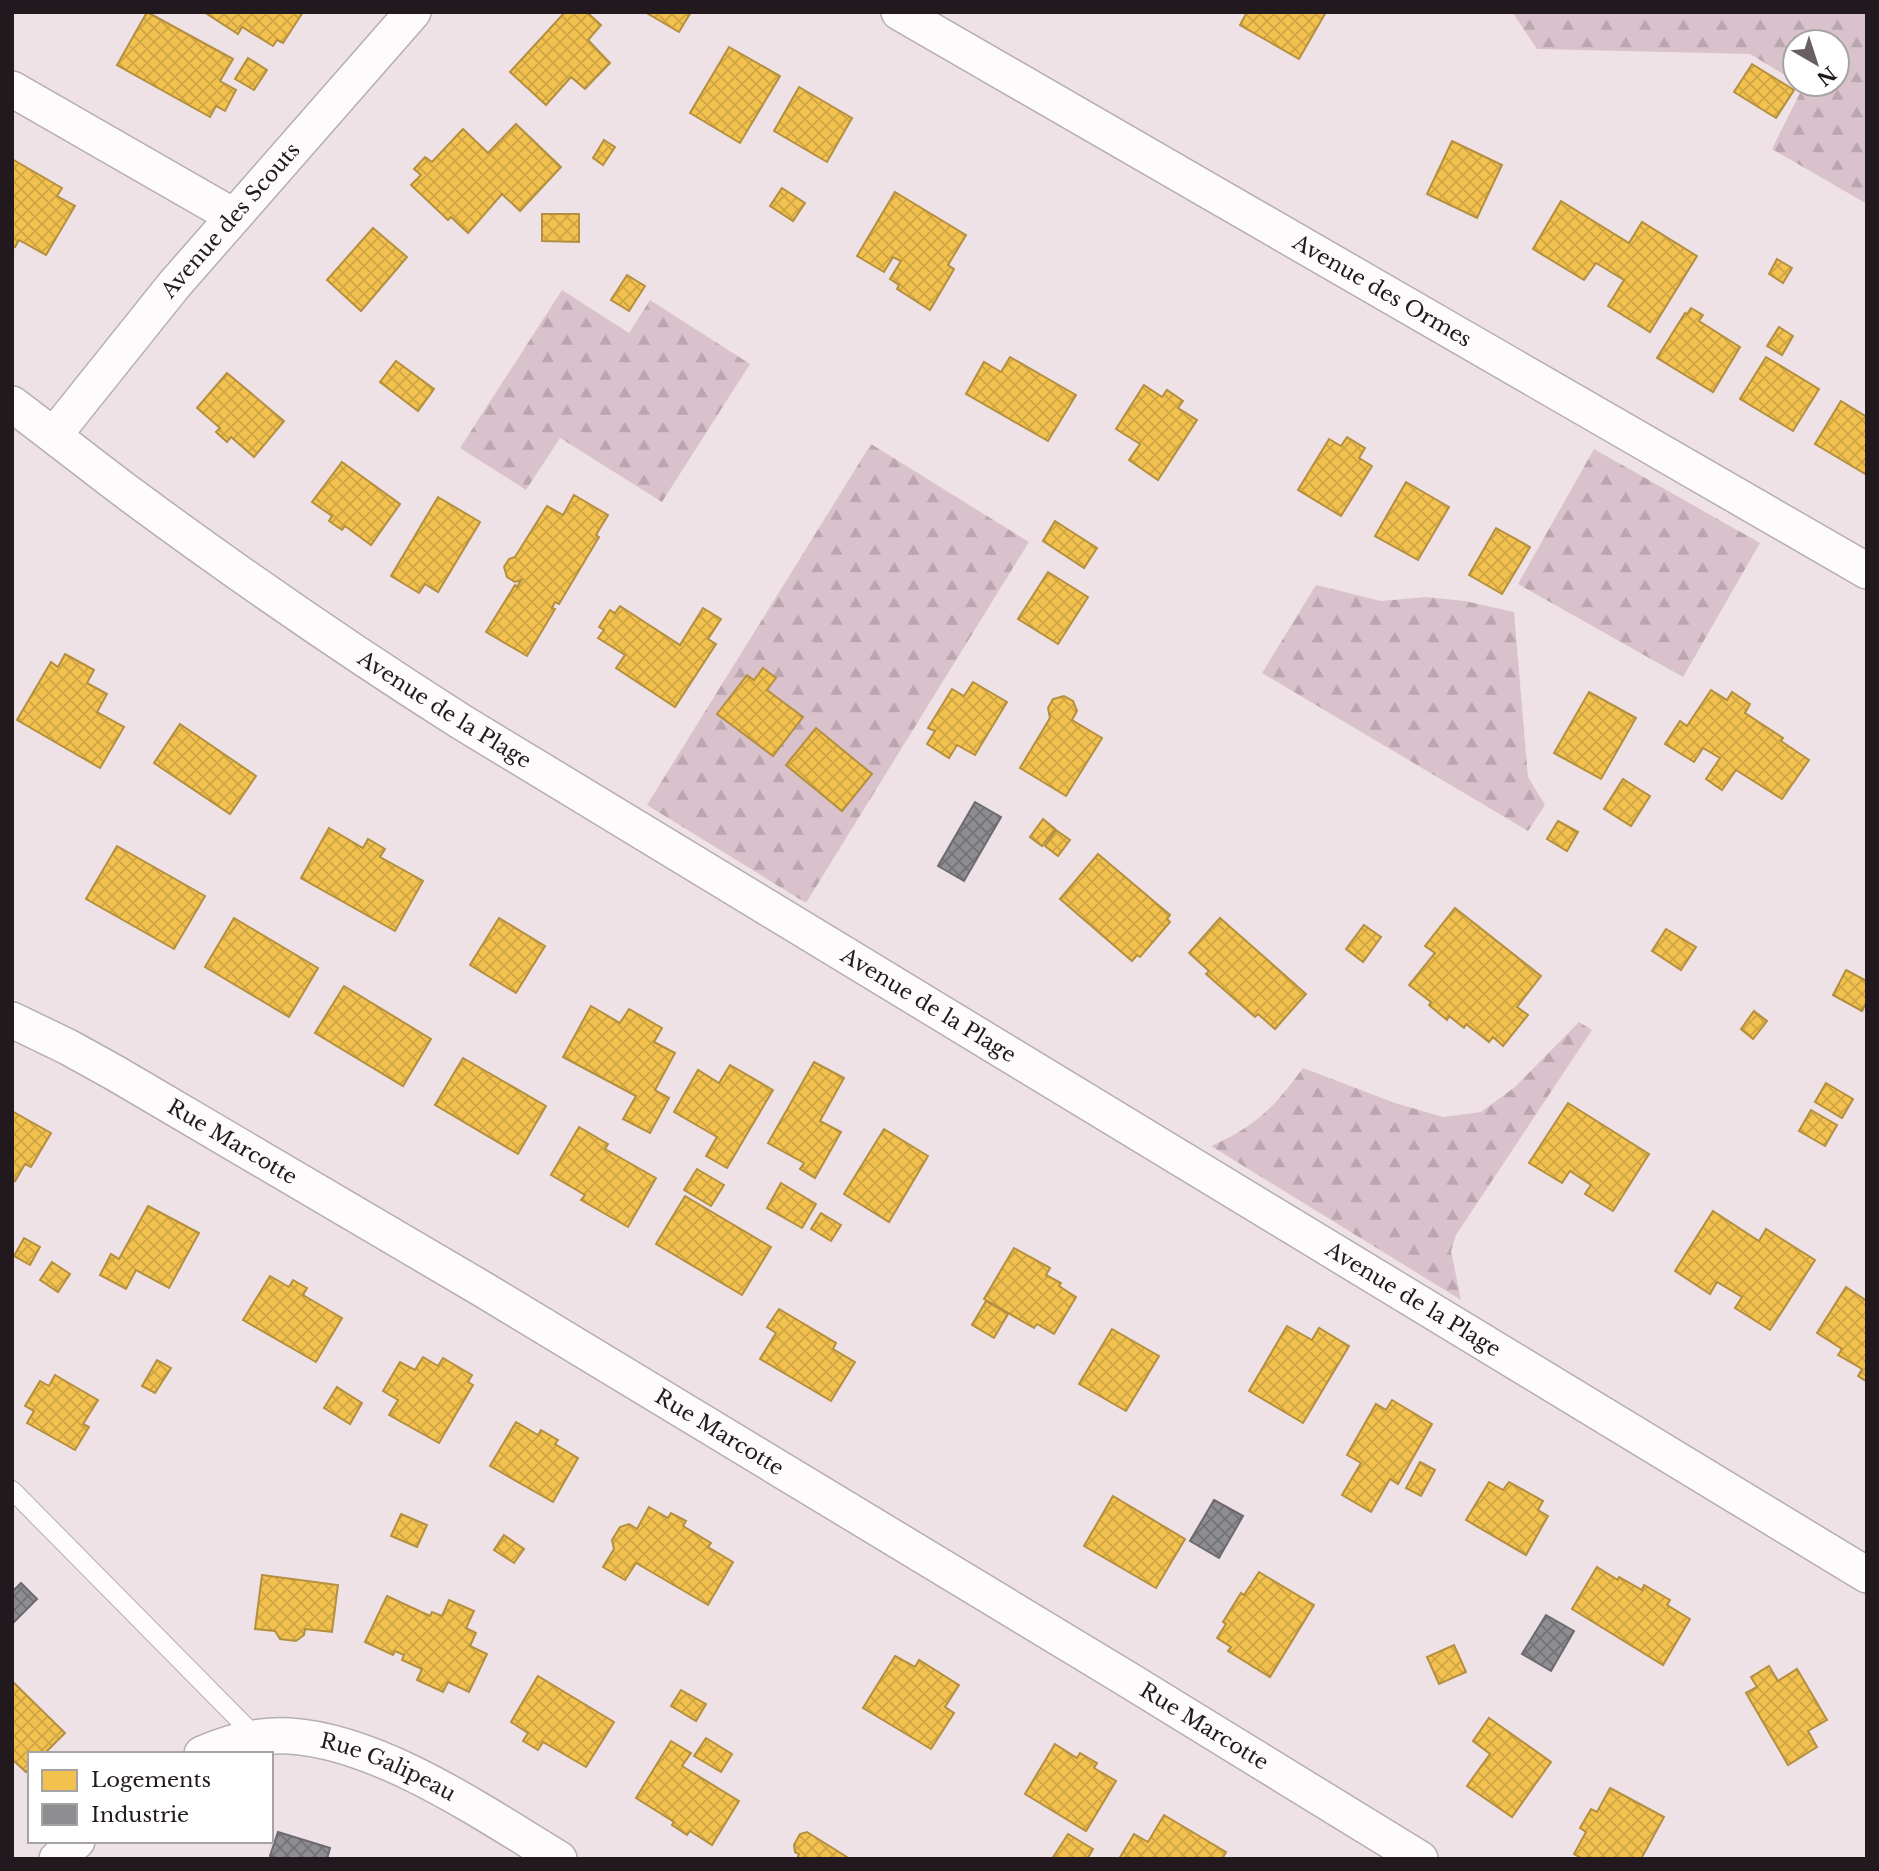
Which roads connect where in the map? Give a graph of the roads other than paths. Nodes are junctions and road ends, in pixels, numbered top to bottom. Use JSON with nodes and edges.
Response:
{"nodes":[{"id":1,"x":413,"y":12,"type":"edge"},
{"id":2,"x":899,"y":12,"type":"edge"},
{"id":3,"x":12,"y":89,"type":"edge"},
{"id":4,"x":233,"y":216,"type":"junction"},
{"id":5,"x":12,"y":404,"type":"edge"},
{"id":6,"x":54,"y":435,"type":"junction"},
{"id":7,"x":1867,"y":571,"type":"edge"},
{"id":8,"x":12,"y":1020,"type":"edge"},
{"id":9,"x":12,"y":1490,"type":"edge"},
{"id":10,"x":1867,"y":1575,"type":"edge"},
{"id":11,"x":257,"y":1738,"type":"junction"},
{"id":12,"x":207,"y":1752,"type":"edge"},
{"id":13,"x":75,"y":1843,"type":"edge"},
{"id":14,"x":57,"y":1859,"type":"edge"},
{"id":15,"x":559,"y":1859,"type":"edge"},
{"id":16,"x":1420,"y":1859,"type":"edge"}],
"edges":[{"from":1,"to":4,"type":"street","name":"Avenue des Scouts"},
{"from":2,"to":7,"type":"street","name":"Avenue des Ormes"},
{"from":3,"to":4,"type":"street"},
{"from":4,"to":6,"type":"street","name":"Avenue des Scouts"},
{"from":5,"to":6,"type":"street","name":"Avenue de la Plage"},
{"from":6,"to":10,"type":"street","name":"Avenue de la Plage"},
{"from":8,"to":16,"type":"street","name":"Rue Marcotte"},
{"from":9,"to":11,"type":"lane"},
{"from":11,"to":12,"type":"street","name":"Rue Galipeau"},
{"from":11,"to":15,"type":"street","name":"Rue Galipeau"},
{"from":13,"to":14,"type":"street"}]}
